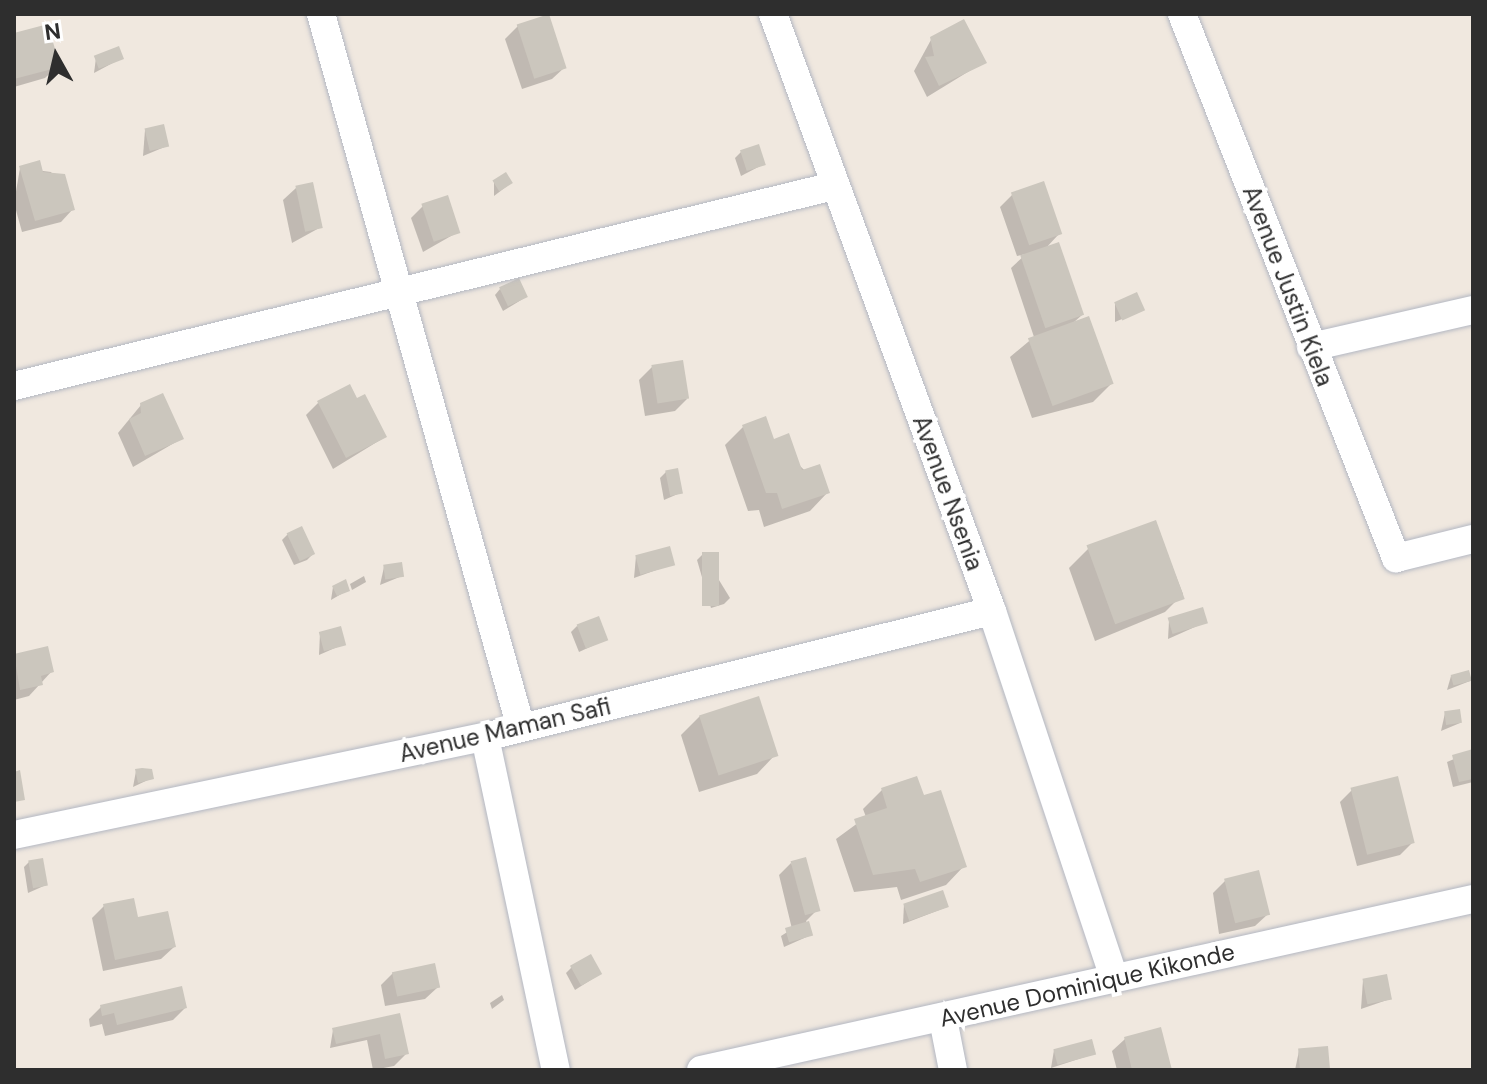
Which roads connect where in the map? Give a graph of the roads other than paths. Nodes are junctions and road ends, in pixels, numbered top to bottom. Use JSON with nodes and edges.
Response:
{"nodes":[{"id":1,"x":321,"y":14,"type":"edge"},
{"id":2,"x":773,"y":14,"type":"edge"},
{"id":3,"x":1182,"y":14,"type":"edge"},
{"id":4,"x":834,"y":186,"type":"junction"},
{"id":5,"x":401,"y":289,"type":"junction"},
{"id":6,"x":1473,"y":310,"type":"edge"},
{"id":7,"x":1311,"y":347,"type":"junction"},
{"id":8,"x":14,"y":386,"type":"edge"},
{"id":9,"x":1473,"y":539,"type":"edge"},
{"id":10,"x":992,"y":611,"type":"junction"},
{"id":11,"x":521,"y":728,"type":"junction"},
{"id":12,"x":485,"y":737,"type":"junction"},
{"id":13,"x":14,"y":835,"type":"edge"},
{"id":14,"x":1473,"y":899,"type":"edge"},
{"id":15,"x":1113,"y":975,"type":"junction"},
{"id":16,"x":943,"y":1019,"type":"junction"},
{"id":17,"x":556,"y":1070,"type":"edge"},
{"id":18,"x":701,"y":1070,"type":"edge"},
{"id":19,"x":953,"y":1070,"type":"edge"}],
"edges":[{"from":1,"to":5,"type":"street"},
{"from":2,"to":4,"type":"street","name":"Avenue Nsenia"},
{"from":3,"to":7,"type":"street","name":"Avenue Justin Kiela"},
{"from":4,"to":5,"type":"street"},
{"from":4,"to":10,"type":"street","name":"Avenue Nsenia"},
{"from":5,"to":8,"type":"street"},
{"from":5,"to":11,"type":"street"},
{"from":6,"to":7,"type":"street"},
{"from":7,"to":9,"type":"street","name":"Avenue Justin Kiela"},
{"from":10,"to":11,"type":"street","name":"Avenue Maman Safi"},
{"from":10,"to":15,"type":"street","name":"Avenue Nsenia"},
{"from":11,"to":12,"type":"street","name":"Avenue Maman Safi"},
{"from":12,"to":13,"type":"street","name":"Avenue Maman Safi"},
{"from":12,"to":17,"type":"street"},
{"from":14,"to":15,"type":"street","name":"Avenue Dominique Kikonde"},
{"from":15,"to":16,"type":"street","name":"Avenue Dominique Kikonde"},
{"from":16,"to":18,"type":"street","name":"Avenue Dominique Kikonde"},
{"from":16,"to":19,"type":"street"}]}
